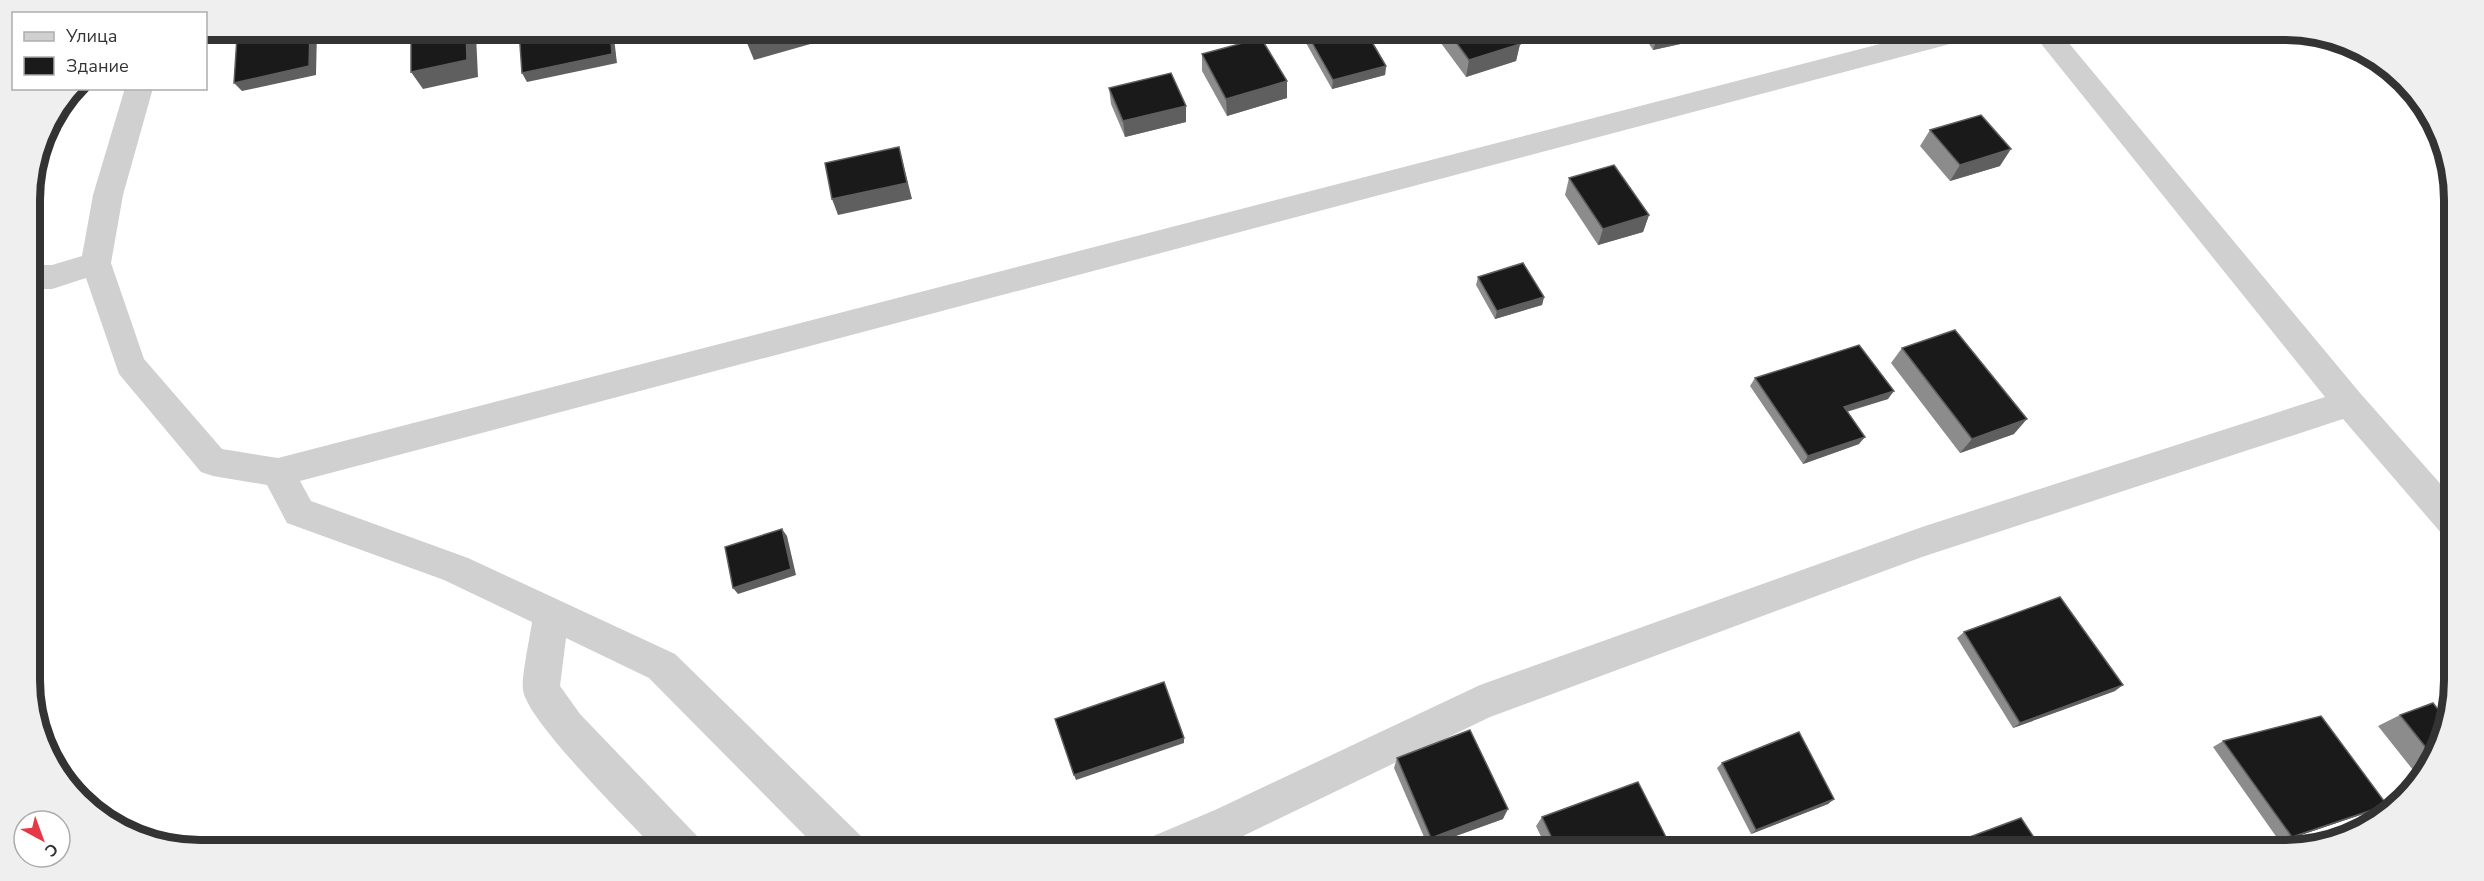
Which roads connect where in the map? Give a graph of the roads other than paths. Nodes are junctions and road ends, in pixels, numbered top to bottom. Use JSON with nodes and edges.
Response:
{"nodes":[{"id":1,"x":1931,"y":40,"type":"edge"},
{"id":2,"x":2051,"y":40,"type":"edge"},
{"id":3,"x":138,"y":90,"type":"edge"},
{"id":4,"x":96,"y":263,"type":"junction"},
{"id":5,"x":41,"y":278,"type":"edge"},
{"id":6,"x":2349,"y":404,"type":"junction"},
{"id":7,"x":278,"y":472,"type":"junction"},
{"id":8,"x":2444,"y":512,"type":"edge"},
{"id":9,"x":551,"y":613,"type":"junction"},
{"id":10,"x":674,"y":840,"type":"edge"},
{"id":11,"x":837,"y":840,"type":"edge"},
{"id":12,"x":1191,"y":840,"type":"edge"}],
"edges":[{"from":1,"to":7,"type":"street"},
{"from":2,"to":6,"type":"street"},
{"from":3,"to":4,"type":"street"},
{"from":4,"to":5,"type":"street"},
{"from":4,"to":7,"type":"street"},
{"from":6,"to":8,"type":"street"},
{"from":6,"to":12,"type":"street"},
{"from":7,"to":9,"type":"street"},
{"from":9,"to":10,"type":"street"},
{"from":9,"to":11,"type":"street"}]}
